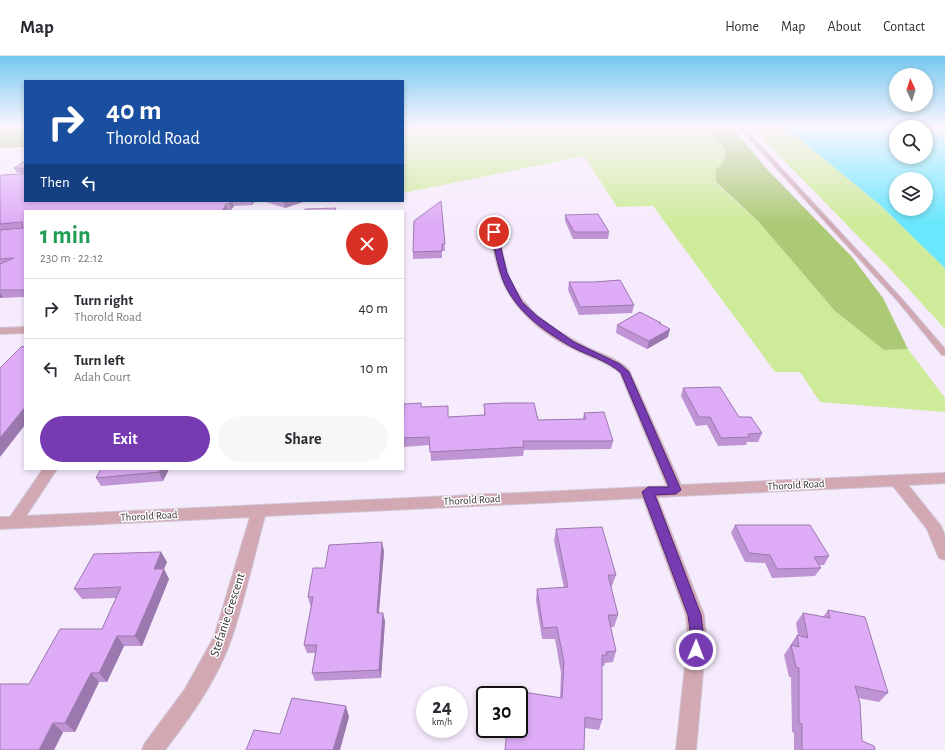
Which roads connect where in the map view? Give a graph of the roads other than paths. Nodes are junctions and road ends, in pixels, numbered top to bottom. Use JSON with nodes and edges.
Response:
{"nodes":[{"id":1,"x":771,"y":159,"type":"edge"},
{"id":2,"x":494,"y":232,"type":"dead end"},
{"id":3,"x":24,"y":330,"type":"edge"},
{"id":4,"x":0,"y":331,"type":"edge"},
{"id":5,"x":945,"y":353,"type":"edge"},
{"id":6,"x":49,"y":470,"type":"edge"},
{"id":7,"x":945,"y":478,"type":"edge"},
{"id":8,"x":896,"y":480,"type":"junction"},
{"id":9,"x":676,"y":490,"type":"junction"},
{"id":10,"x":648,"y":492,"type":"junction"},
{"id":11,"x":259,"y":510,"type":"junction"},
{"id":12,"x":7,"y":523,"type":"edge"},
{"id":13,"x":945,"y":553,"type":"edge"},
{"id":14,"x":152,"y":750,"type":"edge"},
{"id":15,"x":686,"y":750,"type":"edge"}],
"edges":[{"from":1,"to":5,"type":"lane"},
{"from":2,"to":9,"type":"street"},
{"from":3,"to":4,"type":"street"},
{"from":6,"to":12,"type":"street"},
{"from":7,"to":8,"type":"street","name":"Thorold Road"},
{"from":8,"to":9,"type":"street","name":"Thorold Road"},
{"from":8,"to":13,"type":"street"},
{"from":9,"to":10,"type":"street","name":"Thorold Road"},
{"from":10,"to":11,"type":"street","name":"Thorold Road"},
{"from":10,"to":15,"type":"street"},
{"from":11,"to":12,"type":"street","name":"Thorold Road"},
{"from":11,"to":14,"type":"street","name":"Stefanie Crescent"}]}
